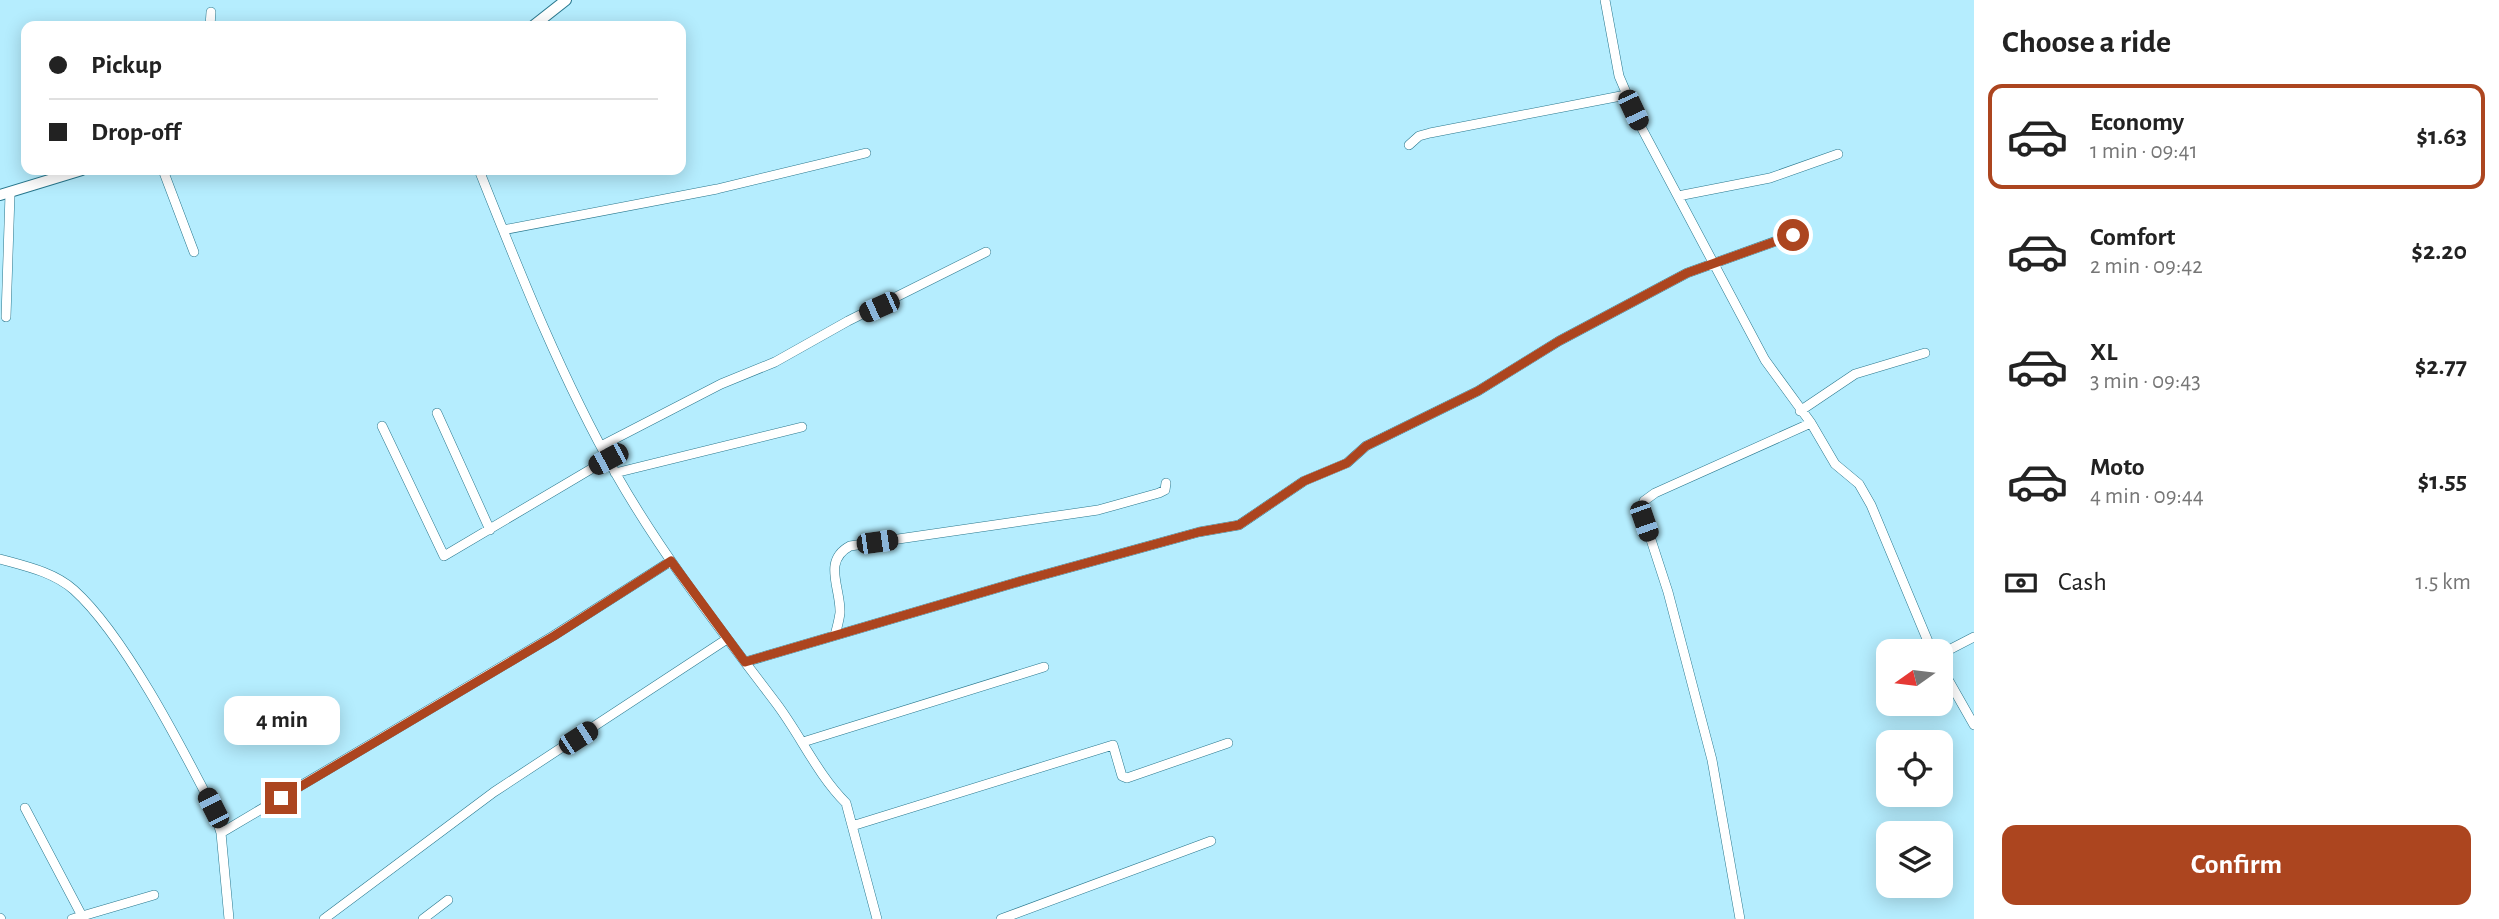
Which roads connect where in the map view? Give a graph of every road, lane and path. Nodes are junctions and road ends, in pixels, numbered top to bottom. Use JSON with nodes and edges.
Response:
{"nodes":[{"id":1,"x":566,"y":0,"type":"edge"},
{"id":2,"x":1605,"y":0,"type":"edge"},
{"id":3,"x":211,"y":12,"type":"dead end"},
{"id":4,"x":210,"y":21,"type":"edge"},
{"id":5,"x":539,"y":21,"type":"edge"},
{"id":6,"x":1626,"y":95,"type":"junction"},
{"id":7,"x":1409,"y":145,"type":"dead end"},
{"id":8,"x":866,"y":153,"type":"dead end"},
{"id":9,"x":1838,"y":154,"type":"dead end"},
{"id":10,"x":67,"y":175,"type":"edge"},
{"id":11,"x":165,"y":175,"type":"edge"},
{"id":12,"x":482,"y":175,"type":"edge"},
{"id":13,"x":5,"y":195,"type":"edge"},
{"id":14,"x":1678,"y":196,"type":"junction"},
{"id":15,"x":503,"y":230,"type":"junction"},
{"id":16,"x":1793,"y":235,"type":"dead end"},
{"id":17,"x":194,"y":252,"type":"dead end"},
{"id":18,"x":986,"y":252,"type":"dead end"},
{"id":19,"x":1714,"y":264,"type":"junction"},
{"id":20,"x":6,"y":317,"type":"dead end"},
{"id":21,"x":1925,"y":352,"type":"dead end"},
{"id":22,"x":1800,"y":411,"type":"junction"},
{"id":23,"x":437,"y":413,"type":"dead end"},
{"id":24,"x":1811,"y":423,"type":"junction"},
{"id":25,"x":382,"y":426,"type":"dead end"},
{"id":26,"x":802,"y":427,"type":"dead end"},
{"id":27,"x":601,"y":446,"type":"junction"},
{"id":28,"x":608,"y":459,"type":"junction"},
{"id":29,"x":615,"y":473,"type":"junction"},
{"id":30,"x":1166,"y":483,"type":"dead end"},
{"id":31,"x":490,"y":530,"type":"junction"},
{"id":32,"x":0,"y":559,"type":"edge"},
{"id":33,"x":671,"y":561,"type":"junction"},
{"id":34,"x":835,"y":635,"type":"junction"},
{"id":35,"x":1974,"y":637,"type":"edge"},
{"id":36,"x":727,"y":639,"type":"junction"},
{"id":37,"x":1927,"y":639,"type":"edge"},
{"id":38,"x":1953,"y":648,"type":"edge"},
{"id":39,"x":745,"y":662,"type":"junction"},
{"id":40,"x":1044,"y":667,"type":"dead end"},
{"id":41,"x":1953,"y":688,"type":"edge"},
{"id":42,"x":1974,"y":725,"type":"edge"},
{"id":43,"x":803,"y":742,"type":"junction"},
{"id":44,"x":1228,"y":743,"type":"dead end"},
{"id":45,"x":25,"y":808,"type":"dead end"},
{"id":46,"x":852,"y":826,"type":"junction"},
{"id":47,"x":221,"y":833,"type":"junction"},
{"id":48,"x":1211,"y":841,"type":"dead end"},
{"id":49,"x":154,"y":895,"type":"dead end"},
{"id":50,"x":448,"y":900,"type":"dead end"},
{"id":51,"x":77,"y":918,"type":"edge"},
{"id":52,"x":229,"y":919,"type":"edge"},
{"id":53,"x":324,"y":919,"type":"edge"},
{"id":54,"x":423,"y":919,"type":"edge"},
{"id":55,"x":877,"y":919,"type":"edge"},
{"id":56,"x":1001,"y":919,"type":"edge"},
{"id":57,"x":1740,"y":919,"type":"edge"}],
"edges":[{"from":1,"to":5,"type":"street"},
{"from":2,"to":6,"type":"street"},
{"from":3,"to":4,"type":"street"},
{"from":6,"to":7,"type":"street"},
{"from":6,"to":14,"type":"street"},
{"from":8,"to":15,"type":"street"},
{"from":9,"to":14,"type":"street"},
{"from":10,"to":13,"type":"street"},
{"from":11,"to":17,"type":"street"},
{"from":12,"to":15,"type":"street"},
{"from":13,"to":20,"type":"street"},
{"from":14,"to":19,"type":"street"},
{"from":15,"to":27,"type":"street"},
{"from":16,"to":19,"type":"street"},
{"from":18,"to":27,"type":"street"},
{"from":19,"to":22,"type":"street"},
{"from":19,"to":34,"type":"street"},
{"from":21,"to":22,"type":"street"},
{"from":22,"to":24,"type":"street"},
{"from":23,"to":31,"type":"street"},
{"from":24,"to":37,"type":"street"},
{"from":24,"to":57,"type":"street"},
{"from":25,"to":31,"type":"street"},
{"from":26,"to":29,"type":"street"},
{"from":27,"to":28,"type":"street"},
{"from":28,"to":29,"type":"street"},
{"from":28,"to":31,"type":"street"},
{"from":29,"to":33,"type":"street"},
{"from":30,"to":34,"type":"street"},
{"from":32,"to":47,"type":"street"},
{"from":33,"to":36,"type":"street"},
{"from":33,"to":47,"type":"street"},
{"from":34,"to":39,"type":"street"},
{"from":35,"to":38,"type":"street"},
{"from":36,"to":39,"type":"street"},
{"from":36,"to":53,"type":"street"},
{"from":39,"to":43,"type":"street"},
{"from":40,"to":43,"type":"street"},
{"from":41,"to":42,"type":"street"},
{"from":43,"to":46,"type":"street"},
{"from":44,"to":46,"type":"street"},
{"from":45,"to":51,"type":"street"},
{"from":46,"to":55,"type":"street"},
{"from":47,"to":52,"type":"street"},
{"from":48,"to":56,"type":"street"},
{"from":49,"to":51,"type":"street"},
{"from":50,"to":54,"type":"street"}]}
